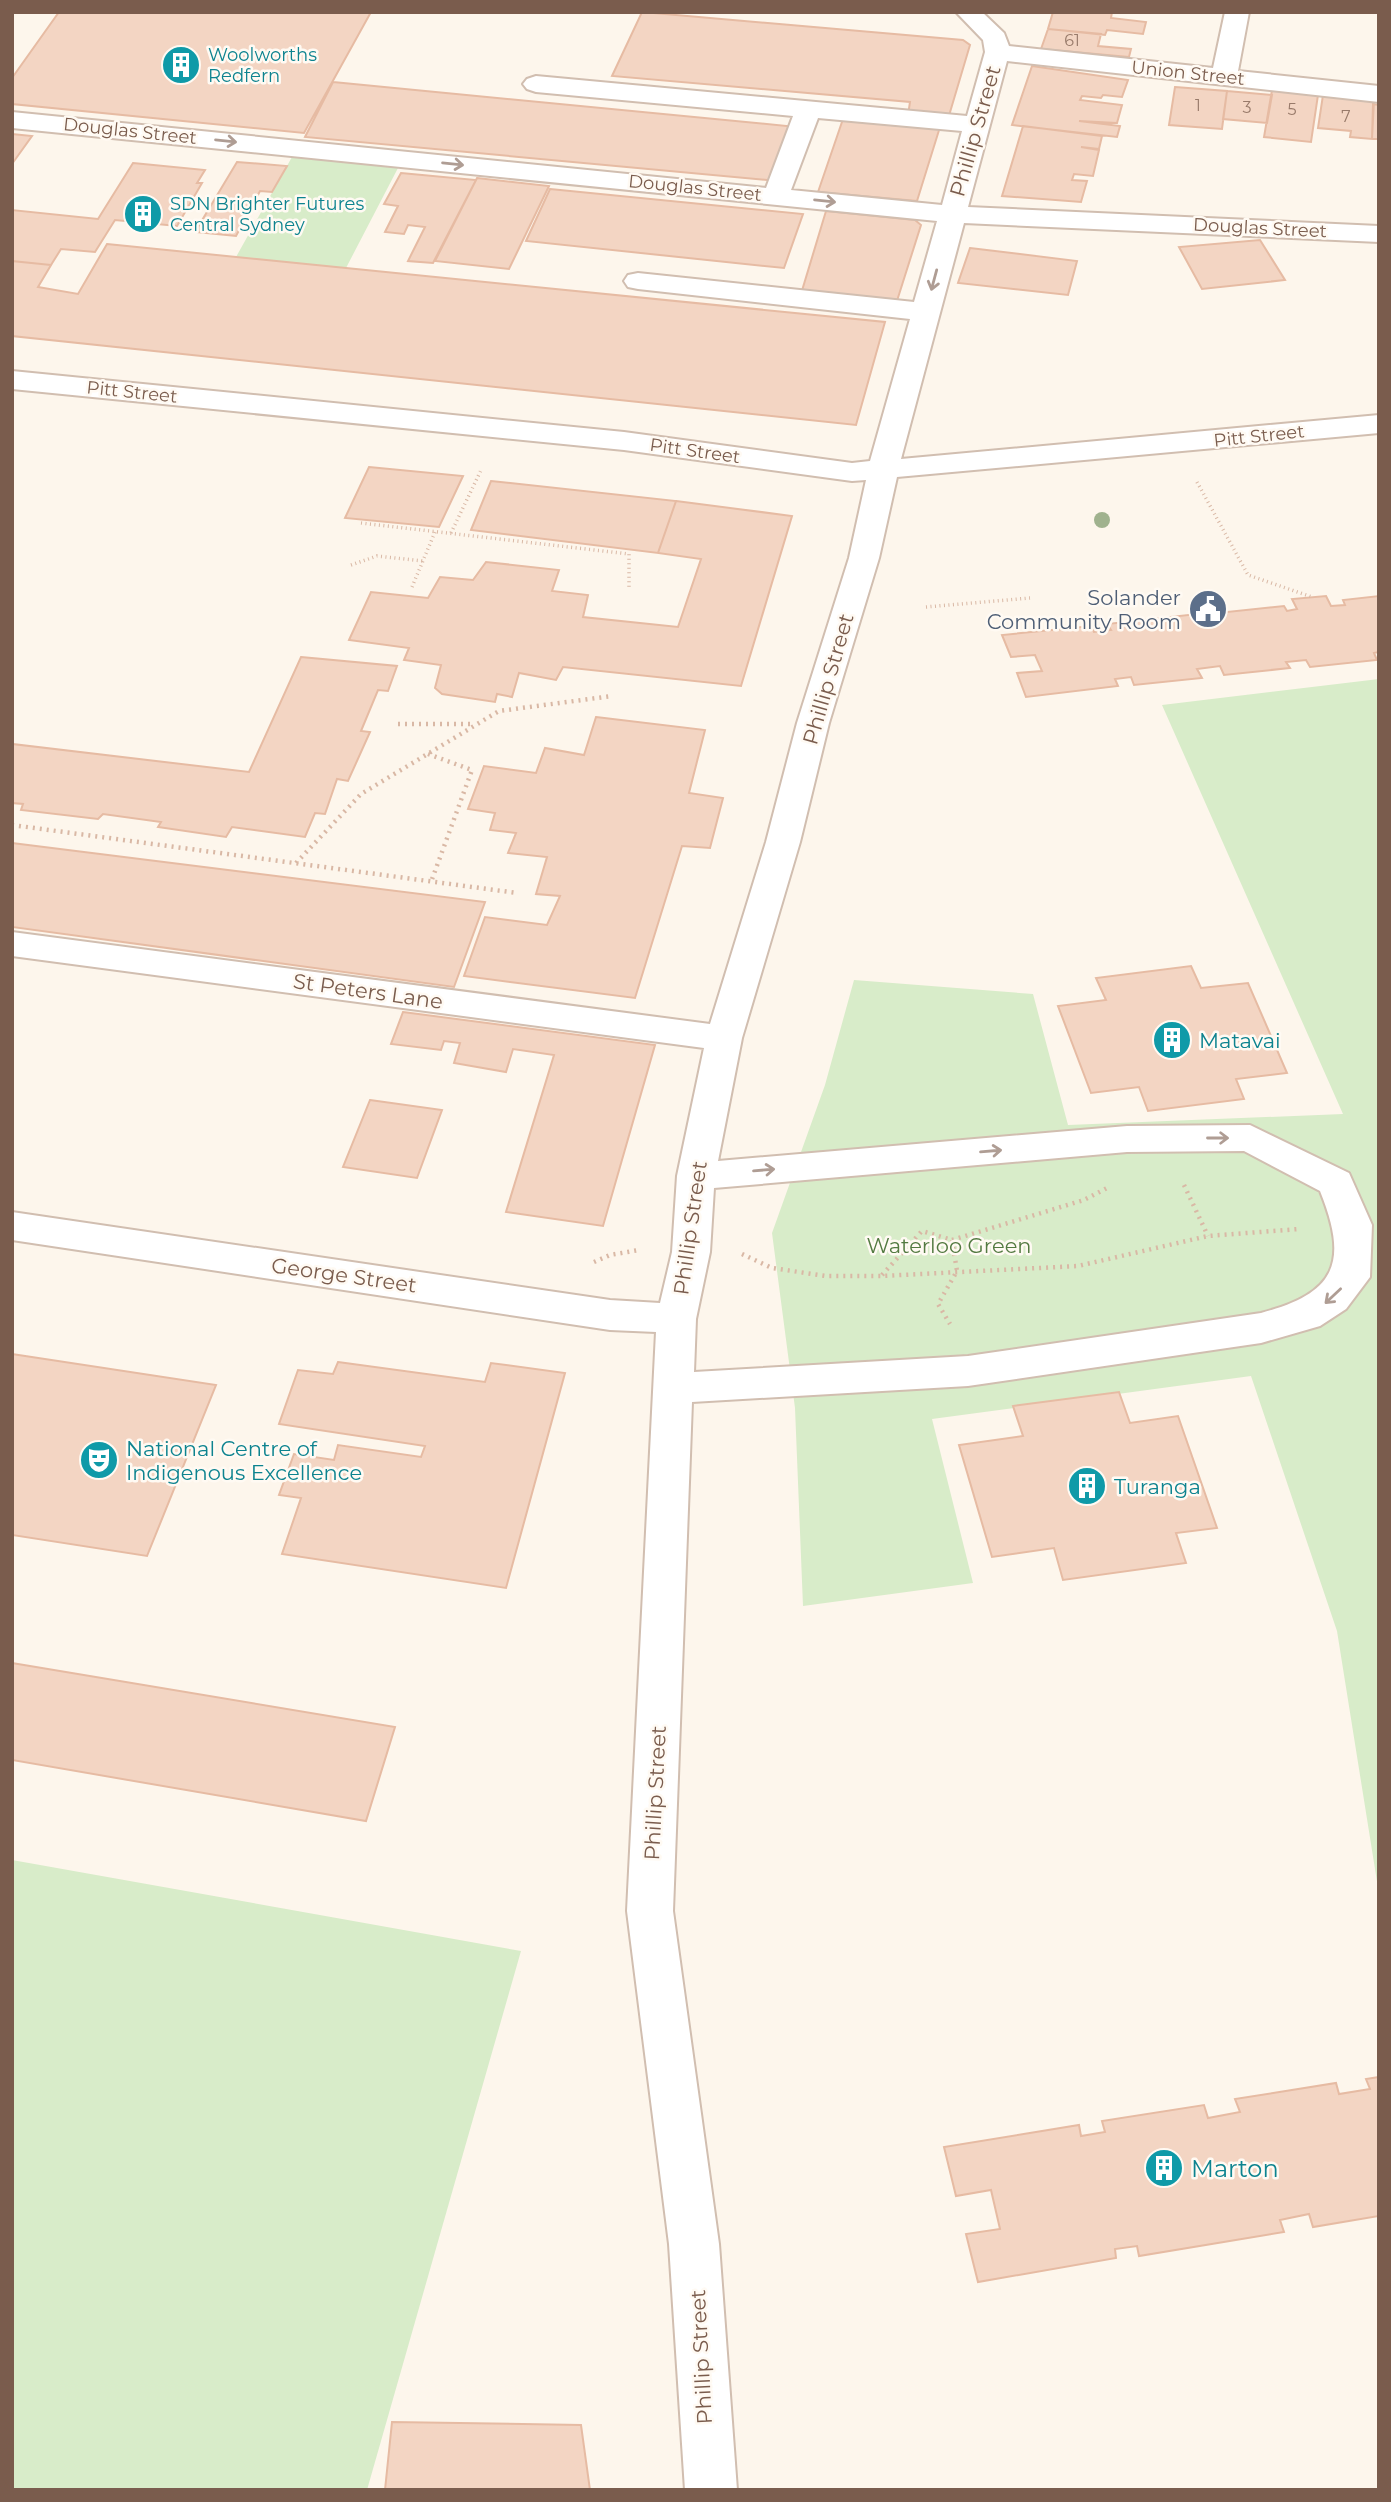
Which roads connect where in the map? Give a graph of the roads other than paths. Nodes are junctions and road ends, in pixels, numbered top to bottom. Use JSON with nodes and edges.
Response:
{"nodes":[{"id":1,"x":968,"y":12,"type":"edge"},
{"id":2,"x":1237,"y":12,"type":"edge"},
{"id":3,"x":998,"y":52,"type":"junction"},
{"id":4,"x":1224,"y":78,"type":"junction"},
{"id":5,"x":536,"y":84,"type":"dead end"},
{"id":6,"x":1379,"y":94,"type":"edge"},
{"id":7,"x":808,"y":110,"type":"junction"},
{"id":8,"x":12,"y":120,"type":"edge"},
{"id":9,"x":978,"y":125,"type":"junction"},
{"id":10,"x":776,"y":196,"type":"junction"},
{"id":11,"x":951,"y":214,"type":"junction"},
{"id":12,"x":1379,"y":234,"type":"edge"},
{"id":13,"x":638,"y":281,"type":"dead end"},
{"id":14,"x":926,"y":312,"type":"junction"},
{"id":15,"x":12,"y":380,"type":"edge"},
{"id":16,"x":1379,"y":424,"type":"edge"},
{"id":17,"x":883,"y":472,"type":"junction"},
{"id":18,"x":12,"y":944,"type":"edge"},
{"id":19,"x":724,"y":1038,"type":"junction"},
{"id":20,"x":696,"y":1176,"type":"junction"},
{"id":21,"x":12,"y":1226,"type":"edge"},
{"id":22,"x":676,"y":1319,"type":"junction"},
{"id":23,"x":674,"y":1388,"type":"junction"},
{"id":24,"x":711,"y":2490,"type":"edge"}],
"edges":[{"from":1,"to":3,"type":"street","name":"Phillip Street"},
{"from":2,"to":4,"type":"street"},
{"from":3,"to":4,"type":"street","name":"Union Street"},
{"from":3,"to":9,"type":"street","name":"Phillip Street"},
{"from":4,"to":6,"type":"street","name":"Union Street"},
{"from":5,"to":7,"type":"street"},
{"from":7,"to":9,"type":"street"},
{"from":7,"to":10,"type":"street"},
{"from":8,"to":10,"type":"street","name":"Douglas Street","one_way":true},
{"from":9,"to":11,"type":"street","name":"Phillip Street"},
{"from":10,"to":11,"type":"street","name":"Douglas Street","one_way":true},
{"from":11,"to":12,"type":"street","name":"Douglas Street"},
{"from":11,"to":14,"type":"street","name":"Phillip Street","one_way":true},
{"from":13,"to":14,"type":"street"},
{"from":14,"to":17,"type":"street","name":"Phillip Street"},
{"from":15,"to":17,"type":"street","name":"Pitt Street"},
{"from":16,"to":17,"type":"street","name":"Pitt Street"},
{"from":17,"to":19,"type":"street","name":"Phillip Street"},
{"from":18,"to":19,"type":"street","name":"St Peters Lane"},
{"from":19,"to":20,"type":"street","name":"Phillip Street"},
{"from":20,"to":22,"type":"street","name":"Phillip Street"},
{"from":20,"to":23,"type":"street","one_way":true},
{"from":21,"to":22,"type":"street","name":"George Street"},
{"from":22,"to":23,"type":"street","name":"Phillip Street"},
{"from":23,"to":24,"type":"street","name":"Phillip Street"}]}
